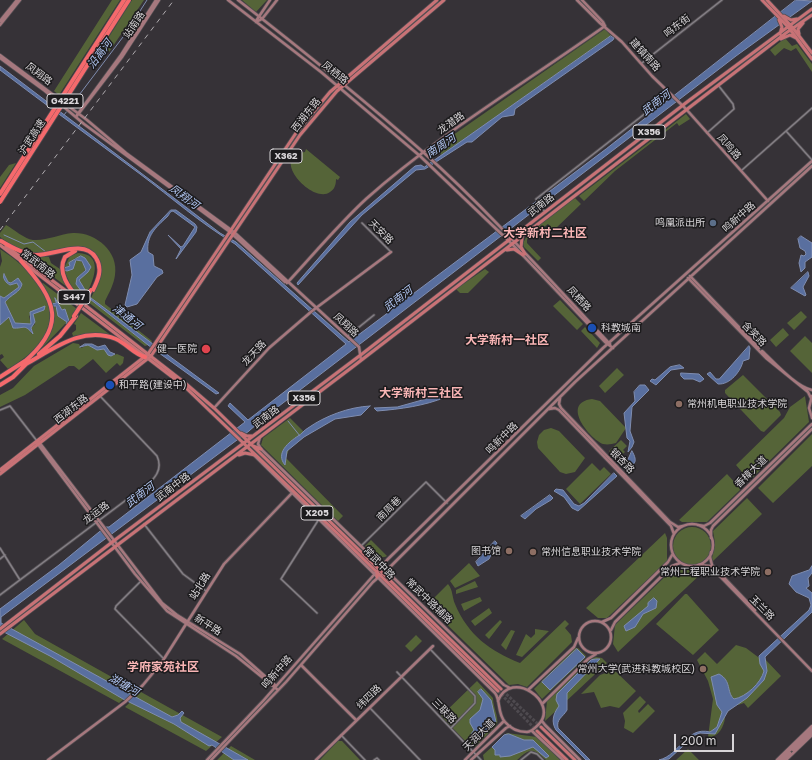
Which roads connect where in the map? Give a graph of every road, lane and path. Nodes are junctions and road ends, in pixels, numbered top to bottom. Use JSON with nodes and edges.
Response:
{"nodes":[{"id":1,"x":17,"y":0,"type":"edge"},
{"id":2,"x":20,"y":0,"type":"edge"},
{"id":3,"x":124,"y":0,"type":"edge"},
{"id":4,"x":129,"y":0,"type":"edge"},
{"id":5,"x":156,"y":0,"type":"edge"},
{"id":6,"x":159,"y":0,"type":"edge"},
{"id":7,"x":228,"y":0,"type":"edge"},
{"id":8,"x":238,"y":0,"type":"edge"},
{"id":9,"x":270,"y":0,"type":"edge"},
{"id":10,"x":277,"y":0,"type":"edge"},
{"id":11,"x":437,"y":0,"type":"edge"},
{"id":12,"x":444,"y":0,"type":"edge"},
{"id":13,"x":577,"y":0,"type":"edge"},
{"id":14,"x":582,"y":0,"type":"edge"},
{"id":15,"x":722,"y":0,"type":"edge"},
{"id":16,"x":762,"y":0,"type":"edge"},
{"id":17,"x":766,"y":0,"type":"edge"},
{"id":18,"x":812,"y":10,"type":"edge"},
{"id":19,"x":777,"y":13,"type":"junction"},
{"id":20,"x":812,"y":15,"type":"edge"},
{"id":21,"x":258,"y":16,"type":"junction"},
{"id":22,"x":802,"y":16,"type":"junction"},
{"id":23,"x":262,"y":19,"type":"junction"},
{"id":24,"x":805,"y":20,"type":"junction"},
{"id":25,"x":0,"y":21,"type":"edge"},
{"id":26,"x":256,"y":22,"type":"junction"},
{"id":27,"x":785,"y":22,"type":"junction"},
{"id":28,"x":0,"y":25,"type":"edge"},
{"id":29,"x":605,"y":26,"type":"junction"},
{"id":30,"x":791,"y":28,"type":"junction"},
{"id":31,"x":778,"y":35,"type":"junction"},
{"id":32,"x":777,"y":41,"type":"junction"},
{"id":33,"x":801,"y":41,"type":"junction"},
{"id":34,"x":812,"y":53,"type":"edge"},
{"id":35,"x":0,"y":55,"type":"edge"},
{"id":36,"x":0,"y":58,"type":"edge"},
{"id":37,"x":812,"y":59,"type":"edge"},
{"id":38,"x":641,"y":64,"type":"junction"},
{"id":39,"x":341,"y":85,"type":"junction"},
{"id":40,"x":718,"y":85,"type":"junction"},
{"id":41,"x":672,"y":94,"type":"junction"},
{"id":42,"x":679,"y":102,"type":"joint"},
{"id":43,"x":683,"y":106,"type":"junction"},
{"id":44,"x":67,"y":108,"type":"junction"},
{"id":45,"x":812,"y":108,"type":"edge"},
{"id":46,"x":686,"y":109,"type":"junction"},
{"id":47,"x":73,"y":112,"type":"junction"},
{"id":48,"x":78,"y":114,"type":"junction"},
{"id":49,"x":76,"y":117,"type":"junction"},
{"id":50,"x":786,"y":131,"type":"junction"},
{"id":51,"x":707,"y":133,"type":"junction"},
{"id":52,"x":424,"y":153,"type":"junction"},
{"id":53,"x":420,"y":156,"type":"junction"},
{"id":54,"x":812,"y":161,"type":"edge"},
{"id":55,"x":812,"y":166,"type":"edge"},
{"id":56,"x":740,"y":172,"type":"junction"},
{"id":57,"x":0,"y":194,"type":"edge"},
{"id":58,"x":768,"y":201,"type":"junction"},
{"id":59,"x":0,"y":202,"type":"edge"},
{"id":60,"x":545,"y":212,"type":"junction"},
{"id":61,"x":362,"y":223,"type":"dead end"},
{"id":62,"x":232,"y":232,"type":"junction"},
{"id":63,"x":526,"y":233,"type":"junction"},
{"id":64,"x":510,"y":240,"type":"junction"},
{"id":65,"x":0,"y":242,"type":"edge"},
{"id":66,"x":513,"y":243,"type":"junction"},
{"id":67,"x":391,"y":252,"type":"joint"},
{"id":68,"x":500,"y":254,"type":"junction"},
{"id":69,"x":524,"y":255,"type":"junction"},
{"id":70,"x":21,"y":261,"type":"junction"},
{"id":71,"x":689,"y":277,"type":"junction"},
{"id":72,"x":287,"y":283,"type":"junction"},
{"id":73,"x":92,"y":290,"type":"junction"},
{"id":74,"x":81,"y":302,"type":"junction"},
{"id":75,"x":313,"y":310,"type":"junction"},
{"id":76,"x":374,"y":315,"type":"dead end"},
{"id":77,"x":349,"y":338,"type":"junction"},
{"id":78,"x":609,"y":344,"type":"junction"},
{"id":79,"x":156,"y":346,"type":"junction"},
{"id":80,"x":613,"y":348,"type":"junction"},
{"id":81,"x":361,"y":355,"type":"junction"},
{"id":82,"x":148,"y":357,"type":"junction"},
{"id":83,"x":361,"y":360,"type":"junction"},
{"id":84,"x":25,"y":363,"type":"junction"},
{"id":85,"x":0,"y":377,"type":"edge"},
{"id":86,"x":0,"y":385,"type":"edge"},
{"id":87,"x":812,"y":390,"type":"edge"},
{"id":88,"x":100,"y":396,"type":"junction"},
{"id":89,"x":812,"y":397,"type":"edge"},
{"id":90,"x":560,"y":398,"type":"junction"},
{"id":91,"x":214,"y":408,"type":"junction"},
{"id":92,"x":0,"y":410,"type":"edge"},
{"id":93,"x":548,"y":410,"type":"junction"},
{"id":94,"x":812,"y":418,"type":"edge"},
{"id":95,"x":812,"y":424,"type":"edge"},
{"id":96,"x":812,"y":429,"type":"edge"},
{"id":97,"x":258,"y":432,"type":"junction"},
{"id":98,"x":244,"y":436,"type":"junction"},
{"id":99,"x":260,"y":438,"type":"junction"},
{"id":100,"x":239,"y":440,"type":"junction"},
{"id":101,"x":247,"y":440,"type":"junction"},
{"id":102,"x":38,"y":443,"type":"junction"},
{"id":103,"x":244,"y":443,"type":"junction"},
{"id":104,"x":252,"y":445,"type":"junction"},
{"id":105,"x":247,"y":447,"type":"junction"},
{"id":106,"x":236,"y":449,"type":"junction"},
{"id":107,"x":260,"y":449,"type":"junction"},
{"id":108,"x":255,"y":455,"type":"junction"},
{"id":109,"x":233,"y":457,"type":"junction"},
{"id":110,"x":0,"y":470,"type":"edge"},
{"id":111,"x":285,"y":472,"type":"junction"},
{"id":112,"x":0,"y":474,"type":"edge"},
{"id":113,"x":287,"y":479,"type":"junction"},
{"id":114,"x":293,"y":492,"type":"junction"},
{"id":115,"x":447,"y":503,"type":"junction"},
{"id":116,"x":319,"y":515,"type":"junction"},
{"id":117,"x":319,"y":520,"type":"junction"},
{"id":118,"x":324,"y":520,"type":"junction"},
{"id":119,"x":97,"y":522,"type":"junction"},
{"id":120,"x":144,"y":524,"type":"junction"},
{"id":121,"x":698,"y":525,"type":"junction"},
{"id":122,"x":683,"y":526,"type":"junction"},
{"id":123,"x":337,"y":528,"type":"junction"},
{"id":124,"x":342,"y":528,"type":"junction"},
{"id":125,"x":674,"y":534,"type":"junction"},
{"id":126,"x":711,"y":538,"type":"junction"},
{"id":127,"x":112,"y":542,"type":"junction"},
{"id":128,"x":352,"y":542,"type":"junction"},
{"id":129,"x":356,"y":542,"type":"junction"},
{"id":130,"x":115,"y":546,"type":"junction"},
{"id":131,"x":359,"y":547,"type":"junction"},
{"id":132,"x":0,"y":548,"type":"edge"},
{"id":133,"x":711,"y":552,"type":"junction"},
{"id":134,"x":673,"y":554,"type":"junction"},
{"id":135,"x":5,"y":555,"type":"junction"},
{"id":136,"x":0,"y":559,"type":"edge"},
{"id":137,"x":680,"y":563,"type":"junction"},
{"id":138,"x":698,"y":565,"type":"junction"},
{"id":139,"x":378,"y":569,"type":"junction"},
{"id":140,"x":385,"y":571,"type":"junction"},
{"id":141,"x":378,"y":576,"type":"junction"},
{"id":142,"x":20,"y":580,"type":"junction"},
{"id":143,"x":141,"y":581,"type":"junction"},
{"id":144,"x":206,"y":591,"type":"junction"},
{"id":145,"x":0,"y":595,"type":"edge"},
{"id":146,"x":317,"y":613,"type":"dead end"},
{"id":147,"x":601,"y":622,"type":"junction"},
{"id":148,"x":187,"y":623,"type":"junction"},
{"id":149,"x":0,"y":629,"type":"edge"},
{"id":150,"x":610,"y":631,"type":"junction"},
{"id":151,"x":1,"y":633,"type":"edge"},
{"id":152,"x":579,"y":636,"type":"junction"},
{"id":153,"x":779,"y":636,"type":"junction"},
{"id":154,"x":433,"y":646,"type":"dead end"},
{"id":155,"x":430,"y":649,"type":"junction"},
{"id":156,"x":597,"y":654,"type":"junction"},
{"id":157,"x":164,"y":659,"type":"junction"},
{"id":158,"x":301,"y":665,"type":"junction"},
{"id":159,"x":812,"y":670,"type":"edge"},
{"id":160,"x":396,"y":672,"type":"dead end"},
{"id":161,"x":402,"y":677,"type":"junction"},
{"id":162,"x":275,"y":687,"type":"junction"},
{"id":163,"x":510,"y":688,"type":"junction"},
{"id":164,"x":278,"y":690,"type":"junction"},
{"id":165,"x":528,"y":690,"type":"junction"},
{"id":166,"x":498,"y":701,"type":"junction"},
{"id":167,"x":542,"y":704,"type":"junction"},
{"id":168,"x":370,"y":708,"type":"junction"},
{"id":169,"x":356,"y":720,"type":"junction"},
{"id":170,"x":542,"y":720,"type":"junction"},
{"id":171,"x":504,"y":721,"type":"junction"},
{"id":172,"x":510,"y":726,"type":"junction"},
{"id":173,"x":812,"y":726,"type":"edge"},
{"id":174,"x":540,"y":727,"type":"tunnel mouth"},
{"id":175,"x":451,"y":728,"type":"junction"},
{"id":176,"x":531,"y":731,"type":"junction"},
{"id":177,"x":537,"y":731,"type":"tunnel mouth"},
{"id":178,"x":812,"y":731,"type":"edge"},
{"id":179,"x":341,"y":735,"type":"junction"},
{"id":180,"x":812,"y":735,"type":"edge"},
{"id":181,"x":223,"y":746,"type":"junction"},
{"id":182,"x":474,"y":752,"type":"junction"},
{"id":183,"x":477,"y":755,"type":"junction"},
{"id":184,"x":48,"y":760,"type":"edge"},
{"id":185,"x":207,"y":760,"type":"edge"},
{"id":186,"x":211,"y":760,"type":"edge"},
{"id":187,"x":316,"y":760,"type":"edge"},
{"id":188,"x":365,"y":760,"type":"edge"},
{"id":189,"x":374,"y":760,"type":"edge"},
{"id":190,"x":379,"y":760,"type":"edge"},
{"id":191,"x":420,"y":760,"type":"edge"},
{"id":192,"x":465,"y":760,"type":"edge"},
{"id":193,"x":471,"y":760,"type":"edge"},
{"id":194,"x":482,"y":760,"type":"edge"},
{"id":195,"x":521,"y":760,"type":"edge"},
{"id":196,"x":543,"y":760,"type":"edge"},
{"id":197,"x":563,"y":760,"type":"edge"},
{"id":198,"x":567,"y":760,"type":"edge"},
{"id":199,"x":575,"y":760,"type":"edge"},
{"id":200,"x":580,"y":760,"type":"edge"},
{"id":201,"x":777,"y":760,"type":"edge"},
{"id":202,"x":783,"y":760,"type":"edge"}],
"edges":[{"from":1,"to":25,"type":"street"},
{"from":2,"to":28,"type":"street"},
{"from":3,"to":57,"type":"highway","name":"沪武高速","number":"G4221","bridge":true},
{"from":4,"to":59,"type":"highway","name":"沪武高速","number":"G4221","bridge":true},
{"from":5,"to":48,"type":"street","name":"站南路"},
{"from":6,"to":48,"type":"street","name":"站南路"},
{"from":7,"to":26,"type":"street","name":"凤栖路"},
{"from":8,"to":21,"type":"street","name":"凤栖路"},
{"from":9,"to":21,"type":"street"},
{"from":10,"to":23,"type":"street"},
{"from":11,"to":39,"type":"main road","name":"西湖东路","number":"X362"},
{"from":12,"to":39,"type":"main road","name":"西湖东路","number":"X362"},
{"from":13,"to":29,"type":"street"},
{"from":14,"to":29,"type":"street"},
{"from":15,"to":38,"type":"street","name":"鸣东街"},
{"from":16,"to":19,"type":"main road"},
{"from":17,"to":19,"type":"main road"},
{"from":18,"to":22,"type":"main road","name":"武南路","number":"X356"},
{"from":19,"to":27,"type":"main road"},
{"from":19,"to":27,"type":"main road"},
{"from":20,"to":24,"type":"main road","name":"武南路","number":"X356"},
{"from":21,"to":23,"type":"street","name":"凤栖路"},
{"from":21,"to":26,"type":"street"},
{"from":22,"to":27,"type":"main road"},
{"from":22,"to":30,"type":"main road","name":"武南路","number":"X356"},
{"from":23,"to":26,"type":"street"},
{"from":23,"to":39,"type":"street","name":"凤栖路"},
{"from":24,"to":30,"type":"main road","name":"武南路","number":"X356"},
{"from":24,"to":33,"type":"main road"},
{"from":26,"to":39,"type":"street","name":"凤栖路"},
{"from":27,"to":30,"type":"main road"},
{"from":27,"to":31,"type":"main road"},
{"from":29,"to":38,"type":"street","name":"建镇南路"},
{"from":29,"to":52,"type":"street","name":"龙潜路"},
{"from":30,"to":31,"type":"main road","name":"武南路","number":"X356"},
{"from":30,"to":32,"type":"main road","name":"武南路","number":"X356"},
{"from":30,"to":33,"type":"main road"},
{"from":31,"to":43,"type":"main road","name":"武南路","number":"X356"},
{"from":32,"to":33,"type":"main road"},
{"from":32,"to":40,"type":"main road","name":"武南路","number":"X356"},
{"from":33,"to":34,"type":"main road"},
{"from":33,"to":37,"type":"main road"},
{"from":35,"to":44,"type":"street","name":"凤翔路"},
{"from":36,"to":44,"type":"street","name":"凤翔路"},
{"from":38,"to":41,"type":"street","name":"建镇南路"},
{"from":39,"to":52,"type":"street","name":"凤栖路"},
{"from":39,"to":53,"type":"street","name":"凤栖路"},
{"from":39,"to":62,"type":"main road","name":"西湖东路","number":"X362"},
{"from":40,"to":46,"type":"main road","name":"武南路","number":"X356"},
{"from":40,"to":51,"type":"street"},
{"from":41,"to":42,"type":"street","name":"建镇南路"},
{"from":41,"to":60,"type":"street"},
{"from":42,"to":43,"type":"street","name":"凤鸣路"},
{"from":43,"to":46,"type":"street","name":"凤鸣路"},
{"from":43,"to":60,"type":"main road","name":"武南路","number":"X356"},
{"from":44,"to":47,"type":"street","name":"凤翔路"},
{"from":45,"to":50,"type":"street"},
{"from":46,"to":51,"type":"street","name":"凤鸣路"},
{"from":46,"to":63,"type":"main road","name":"武南路","number":"X356"},
{"from":47,"to":48,"type":"street","name":"凤翔路"},
{"from":47,"to":49,"type":"street","name":"凤翔路"},
{"from":48,"to":49,"type":"street","name":"站南路"},
{"from":48,"to":62,"type":"street","name":"凤翔路"},
{"from":49,"to":62,"type":"street","name":"凤翔路"},
{"from":50,"to":54,"type":"street"},
{"from":50,"to":56,"type":"street"},
{"from":51,"to":56,"type":"street","name":"凤鸣路"},
{"from":52,"to":53,"type":"street","name":"龙潜路"},
{"from":52,"to":64,"type":"street","name":"凤栖路"},
{"from":53,"to":64,"type":"street","name":"凤栖路"},
{"from":53,"to":72,"type":"street","name":"龙潜路"},
{"from":54,"to":58,"type":"street","name":"鸣新中路"},
{"from":55,"to":71,"type":"street","name":"鸣新中路"},
{"from":56,"to":58,"type":"street","name":"凤鸣路"},
{"from":58,"to":78,"type":"street","name":"鸣新中路"},
{"from":60,"to":64,"type":"main road","name":"武南路","number":"X356"},
{"from":61,"to":67,"type":"street","name":"天安路"},
{"from":62,"to":72,"type":"street","name":"凤翔路"},
{"from":62,"to":79,"type":"main road","name":"西湖东路","number":"X362"},
{"from":62,"to":79,"type":"main road","name":"西湖东路","number":"X362"},
{"from":63,"to":66,"type":"main road","name":"武南路","number":"X356"},
{"from":63,"to":69,"type":"main road"},
{"from":64,"to":66,"type":"street","name":"凤栖路"},
{"from":64,"to":81,"type":"main road","name":"武南路","number":"X356"},
{"from":65,"to":70,"type":"main road","name":"常武南路","number":"S447"},
{"from":65,"to":73,"type":"highway"},
{"from":65,"to":74,"type":"main road","name":"常武南路","number":"S447"},
{"from":66,"to":68,"type":"main road","name":"武南路","number":"X356"},
{"from":66,"to":69,"type":"street","name":"凤栖路"},
{"from":67,"to":75,"type":"street","name":"龙天路"},
{"from":68,"to":69,"type":"main road"},
{"from":68,"to":83,"type":"main road","name":"武南路","number":"X356"},
{"from":69,"to":78,"type":"street","name":"凤栖路"},
{"from":70,"to":82,"type":"main road","name":"常武南路","number":"S447"},
{"from":70,"to":84,"type":"highway"},
{"from":71,"to":80,"type":"street","name":"鸣新中路"},
{"from":71,"to":87,"type":"street","name":"含笑路"},
{"from":71,"to":89,"type":"street","name":"含笑路"},
{"from":72,"to":75,"type":"street","name":"凤翔路"},
{"from":73,"to":74,"type":"highway"},
{"from":73,"to":84,"type":"highway","bridge":true},
{"from":74,"to":82,"type":"main road","name":"常武南路","number":"S447"},
{"from":75,"to":77,"type":"street","name":"凤翔路"},
{"from":75,"to":91,"type":"street","name":"龙天路"},
{"from":76,"to":77,"type":"street"},
{"from":77,"to":81,"type":"street","name":"凤翔路"},
{"from":78,"to":80,"type":"street","name":"凤栖路"},
{"from":78,"to":115,"type":"street","name":"鸣新中路"},
{"from":79,"to":82,"type":"main road","number":"X362"},
{"from":80,"to":90,"type":"street","name":"鸣新中路"},
{"from":81,"to":83,"type":"street"},
{"from":81,"to":97,"type":"main road","name":"武南路","number":"X356"},
{"from":82,"to":84,"type":"highway"},
{"from":82,"to":88,"type":"main road","name":"西湖东路","number":"X362"},
{"from":82,"to":91,"type":"main road","name":"常武南路","number":"X205"},
{"from":82,"to":100,"type":"main road","name":"常武南路","number":"X205"},
{"from":82,"to":102,"type":"main road","name":"西湖东路","number":"X362"},
{"from":83,"to":99,"type":"main road","name":"武南路","number":"X356"},
{"from":84,"to":85,"type":"highway"},
{"from":84,"to":86,"type":"highway"},
{"from":88,"to":102,"type":"main road","name":"西湖东路","number":"X362"},
{"from":88,"to":119,"type":"street","name":"龙运路"},
{"from":89,"to":94,"type":"street"},
{"from":90,"to":93,"type":"street","name":"鸣新中路"},
{"from":90,"to":122,"type":"street","name":"银杏路"},
{"from":91,"to":98,"type":"main road","name":"常武南路","number":"X205"},
{"from":92,"to":102,"type":"street","name":"新平路"},
{"from":93,"to":125,"type":"street","name":"银杏路"},
{"from":93,"to":140,"type":"street","name":"鸣新中路"},
{"from":95,"to":121,"type":"street","name":"香樟大道"},
{"from":96,"to":126,"type":"street","name":"香樟大道"},
{"from":97,"to":98,"type":"main road"},
{"from":97,"to":101,"type":"main road","name":"武南路","number":"X356"},
{"from":98,"to":101,"type":"main road","number":"X205"},
{"from":99,"to":104,"type":"main road","name":"武南路","number":"X356"},
{"from":99,"to":107,"type":"street"},
{"from":100,"to":103,"type":"main road","number":"X205"},
{"from":100,"to":106,"type":"main road"},
{"from":101,"to":103,"type":"main road","name":"武南路","number":"X356"},
{"from":101,"to":104,"type":"main road","number":"X205"},
{"from":102,"to":110,"type":"main road","name":"西湖东路","number":"X362"},
{"from":102,"to":112,"type":"main road","name":"西湖东路","number":"X362"},
{"from":102,"to":119,"type":"street","name":"新平路"},
{"from":103,"to":105,"type":"main road","number":"X205"},
{"from":103,"to":106,"type":"main road","name":"武南中路","number":"X356"},
{"from":104,"to":105,"type":"main road","name":"武南路","number":"X356"},
{"from":104,"to":107,"type":"main road"},
{"from":104,"to":113,"type":"main road","name":"常武中路","number":"X205"},
{"from":105,"to":108,"type":"main road","name":"常武中路","number":"X205"},
{"from":105,"to":109,"type":"main road","name":"武南中路","number":"X356"},
{"from":106,"to":127,"type":"main road","name":"武南中路","number":"X356"},
{"from":107,"to":111,"type":"street"},
{"from":108,"to":109,"type":"main road"},
{"from":108,"to":114,"type":"main road","name":"常武中路","number":"X205"},
{"from":109,"to":120,"type":"main road","name":"武南中路","number":"X356"},
{"from":111,"to":113,"type":"main road"},
{"from":111,"to":124,"type":"street"},
{"from":113,"to":123,"type":"main road","name":"常武中路","number":"X205"},
{"from":114,"to":116,"type":"main road","name":"常武中路","number":"X205"},
{"from":114,"to":117,"type":"street"},
{"from":114,"to":144,"type":"street","name":"站北路"},
{"from":115,"to":131,"type":"street","name":"南周巷"},
{"from":115,"to":139,"type":"street","name":"鸣新中路"},
{"from":116,"to":117,"type":"main road"},
{"from":116,"to":118,"type":"main road","name":"常武中路","number":"X205"},
{"from":117,"to":118,"type":"main road"},
{"from":117,"to":139,"type":"street"},
{"from":117,"to":146,"type":"street"},
{"from":118,"to":139,"type":"main road","name":"常武中路","number":"X205"},
{"from":119,"to":127,"type":"street","name":"新平路"},
{"from":119,"to":142,"type":"street","name":"龙运路"},
{"from":120,"to":130,"type":"main road","name":"武南中路","number":"X356"},
{"from":120,"to":144,"type":"street"},
{"from":121,"to":122,"type":"street"},
{"from":121,"to":126,"type":"street"},
{"from":122,"to":125,"type":"street"},
{"from":123,"to":124,"type":"main road"},
{"from":123,"to":128,"type":"main road","name":"常武中路","number":"X205"},
{"from":124,"to":129,"type":"street"},
{"from":125,"to":134,"type":"street"},
{"from":126,"to":133,"type":"street"},
{"from":127,"to":130,"type":"street","name":"新平路"},
{"from":127,"to":149,"type":"main road","number":"X356"},
{"from":128,"to":129,"type":"main road"},
{"from":128,"to":131,"type":"main road","name":"常武中路","number":"X205"},
{"from":129,"to":131,"type":"main road"},
{"from":130,"to":143,"type":"street","name":"新平路"},
{"from":130,"to":148,"type":"street","name":"新平路"},
{"from":130,"to":151,"type":"main road","number":"X356"},
{"from":131,"to":139,"type":"main road","name":"常武中路","number":"X205"},
{"from":132,"to":135,"type":"street"},
{"from":133,"to":138,"type":"street"},
{"from":133,"to":153,"type":"street","name":"玉兰路"},
{"from":134,"to":137,"type":"street"},
{"from":134,"to":147,"type":"street"},
{"from":135,"to":136,"type":"street"},
{"from":135,"to":142,"type":"street"},
{"from":137,"to":138,"type":"street"},
{"from":137,"to":150,"type":"street"},
{"from":138,"to":153,"type":"street","name":"玉兰路"},
{"from":139,"to":140,"type":"main road","name":"常武中路","number":"X205"},
{"from":139,"to":141,"type":"main road","name":"常武中路","number":"X205"},
{"from":139,"to":162,"type":"street","name":"鸣新中路"},
{"from":140,"to":141,"type":"street","name":"鸣新中路"},
{"from":140,"to":141,"type":"main road","name":"常武中路","number":"X205"},
{"from":140,"to":163,"type":"street","name":"常武中路辅路"},
{"from":141,"to":158,"type":"street","name":"鸣新中路"},
{"from":141,"to":166,"type":"street","name":"常武中路辅路"},
{"from":142,"to":145,"type":"street","name":"龙运路"},
{"from":143,"to":148,"type":"street","name":"新平路"},
{"from":143,"to":157,"type":"street"},
{"from":144,"to":148,"type":"street","name":"站北路"},
{"from":147,"to":150,"type":"street"},
{"from":147,"to":152,"type":"street"},
{"from":148,"to":157,"type":"street","name":"站北路"},
{"from":148,"to":162,"type":"street","name":"新平路"},
{"from":150,"to":156,"type":"street"},
{"from":152,"to":156,"type":"street"},
{"from":152,"to":165,"type":"street"},
{"from":153,"to":159,"type":"street","name":"玉兰路"},
{"from":154,"to":155,"type":"street","name":"纬四路"},
{"from":155,"to":161,"type":"street","name":"纬四路"},
{"from":155,"to":175,"type":"street"},
{"from":156,"to":167,"type":"street"},
{"from":157,"to":184,"type":"street","name":"站北路"},
{"from":158,"to":164,"type":"street","name":"鸣新中路"},
{"from":158,"to":169,"type":"street"},
{"from":160,"to":161,"type":"street","name":"三联路"},
{"from":161,"to":168,"type":"street","name":"纬四路"},
{"from":161,"to":175,"type":"street","name":"三联路"},
{"from":162,"to":164,"type":"street","name":"新平路"},
{"from":162,"to":181,"type":"street","name":"鸣新中路"},
{"from":163,"to":165,"type":"street"},
{"from":163,"to":166,"type":"street"},
{"from":164,"to":181,"type":"street","name":"鸣新中路"},
{"from":165,"to":167,"type":"street"},
{"from":166,"to":171,"type":"street"},
{"from":167,"to":170,"type":"street"},
{"from":168,"to":169,"type":"street","name":"纬四路"},
{"from":168,"to":191,"type":"street"},
{"from":169,"to":179,"type":"street","name":"纬四路"},
{"from":170,"to":176,"type":"street"},
{"from":170,"to":200,"type":"street"},
{"from":171,"to":172,"type":"street"},
{"from":171,"to":182,"type":"street","name":"天润大道"},
{"from":172,"to":176,"type":"street"},
{"from":172,"to":183,"type":"street","name":"天润大道"},
{"from":173,"to":201,"type":"street"},
{"from":174,"to":199,"type":"main road"},
{"from":175,"to":182,"type":"street","name":"三联路"},
{"from":176,"to":197,"type":"street"},
{"from":177,"to":198,"type":"main road"},
{"from":178,"to":202,"type":"street"},
{"from":179,"to":187,"type":"street","name":"纬四路"},
{"from":179,"to":188,"type":"street"},
{"from":180,"to":202,"type":"street"},
{"from":181,"to":185,"type":"street"},
{"from":181,"to":186,"type":"street"},
{"from":182,"to":183,"type":"street","name":"三联路"},
{"from":182,"to":192,"type":"street","name":"天润大道"},
{"from":183,"to":193,"type":"street","name":"天润大道"},
{"from":183,"to":194,"type":"street","name":"三联路"},
{"from":189,"to":190,"type":"street"},
{"from":195,"to":196,"type":"street"}]}
